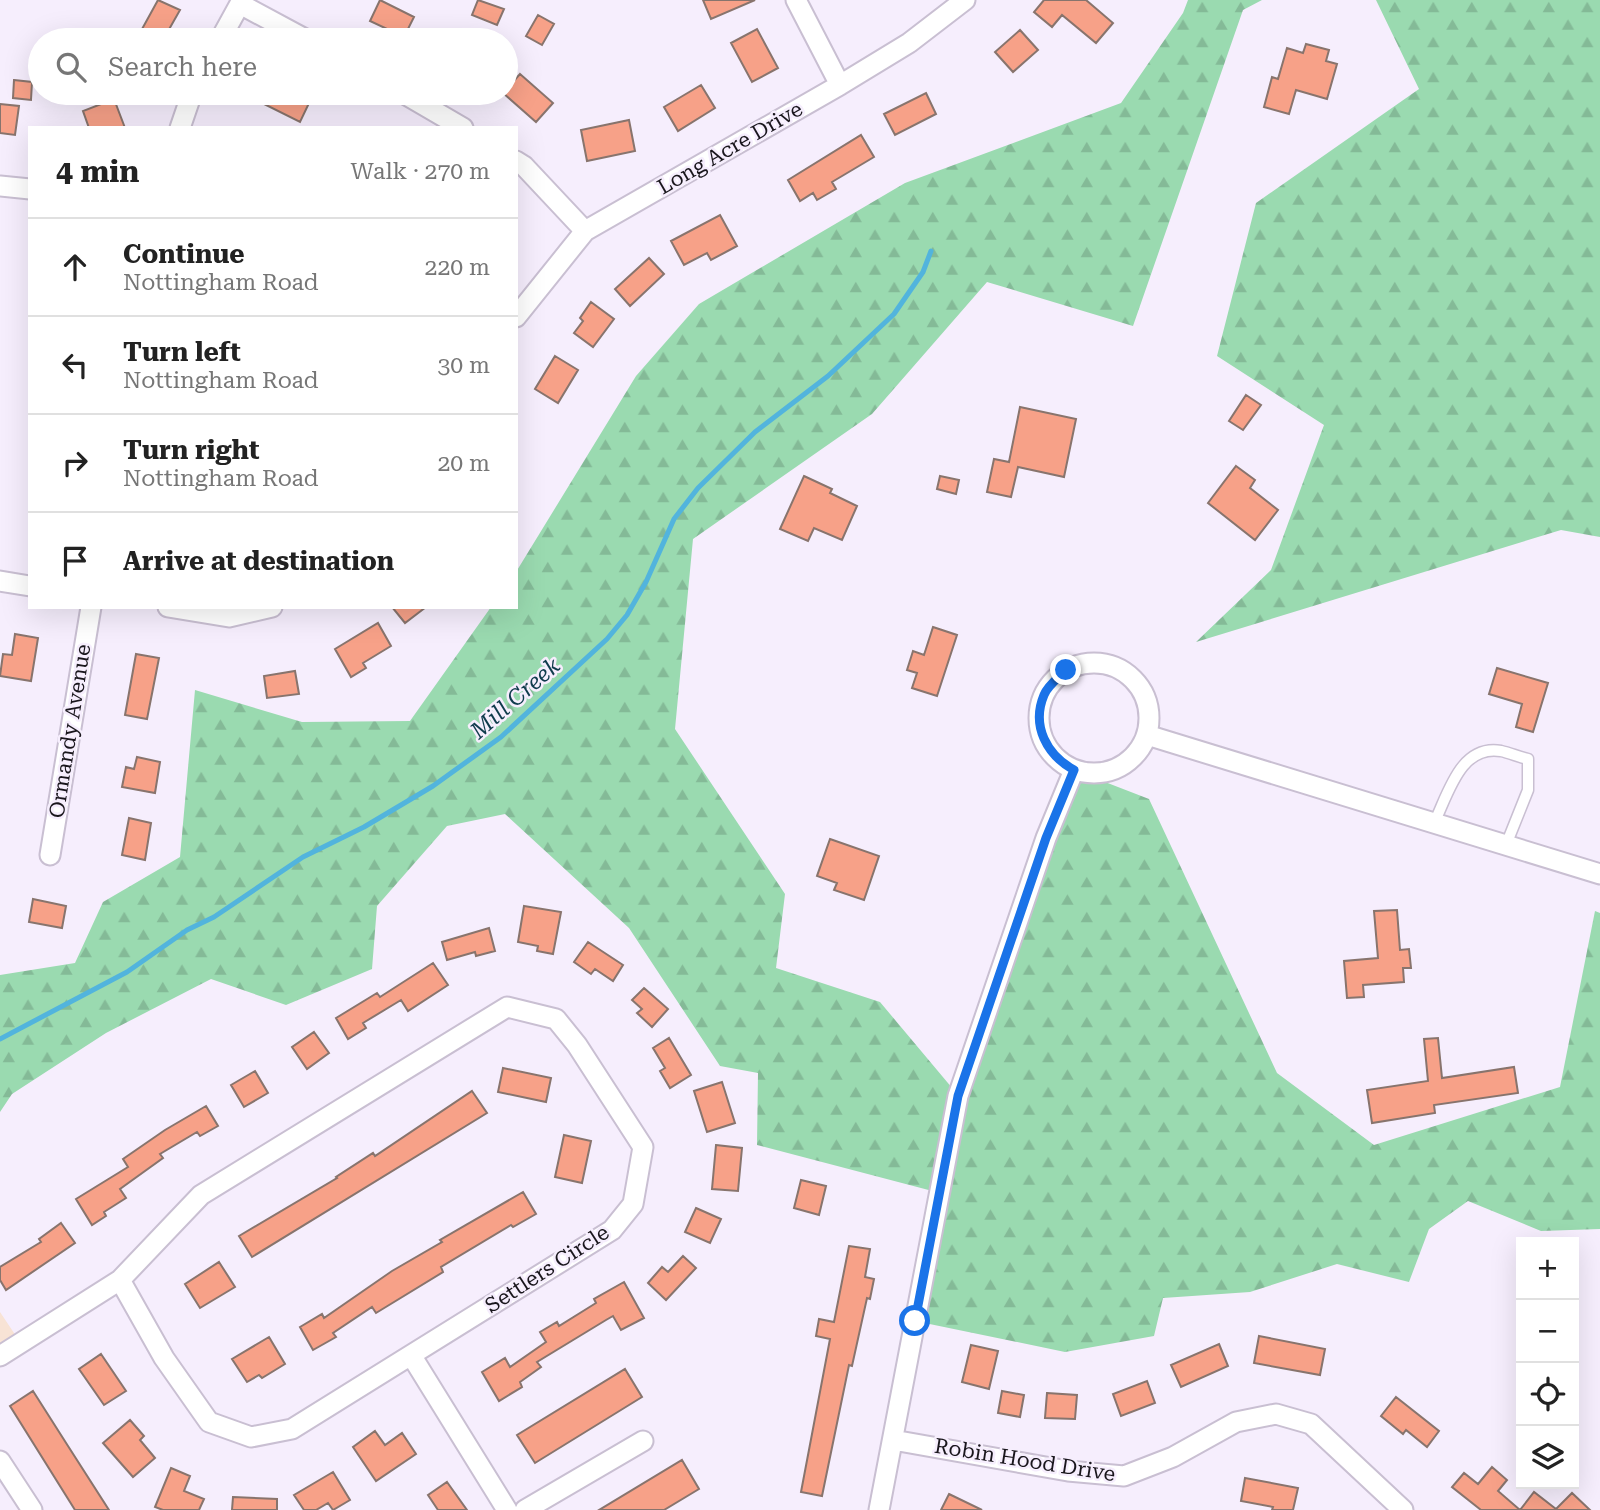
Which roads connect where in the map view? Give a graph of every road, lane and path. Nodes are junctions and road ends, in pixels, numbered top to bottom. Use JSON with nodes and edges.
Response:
{"nodes":[{"id":1,"x":796,"y":0,"type":"edge"},
{"id":2,"x":965,"y":0,"type":"edge"},
{"id":3,"x":241,"y":2,"type":"edge"},
{"id":4,"x":227,"y":28,"type":"edge"},
{"id":5,"x":286,"y":28,"type":"edge"},
{"id":6,"x":840,"y":85,"type":"junction"},
{"id":7,"x":188,"y":105,"type":"edge"},
{"id":8,"x":424,"y":105,"type":"edge"},
{"id":9,"x":181,"y":126,"type":"edge"},
{"id":10,"x":460,"y":126,"type":"edge"},
{"id":11,"x":518,"y":162,"type":"edge"},
{"id":12,"x":0,"y":186,"type":"edge"},
{"id":13,"x":28,"y":188,"type":"edge"},
{"id":14,"x":585,"y":231,"type":"junction"},
{"id":15,"x":518,"y":315,"type":"edge"},
{"id":16,"x":0,"y":581,"type":"edge"},
{"id":17,"x":28,"y":586,"type":"edge"},
{"id":18,"x":91,"y":609,"type":"edge"},
{"id":19,"x":180,"y":609,"type":"edge"},
{"id":20,"x":263,"y":609,"type":"edge"},
{"id":21,"x":1147,"y":735,"type":"junction"},
{"id":22,"x":1074,"y":770,"type":"junction"},
{"id":23,"x":1434,"y":823,"type":"junction"},
{"id":24,"x":1506,"y":845,"type":"junction"},
{"id":25,"x":50,"y":855,"type":"dead end"},
{"id":26,"x":1600,"y":874,"type":"edge"},
{"id":27,"x":120,"y":1280,"type":"junction"},
{"id":28,"x":411,"y":1355,"type":"junction"},
{"id":29,"x":0,"y":1356,"type":"edge"},
{"id":30,"x":892,"y":1440,"type":"junction"},
{"id":31,"x":643,"y":1441,"type":"dead end"},
{"id":32,"x":0,"y":1461,"type":"edge"},
{"id":33,"x":32,"y":1510,"type":"edge"},
{"id":34,"x":507,"y":1510,"type":"edge"},
{"id":35,"x":525,"y":1510,"type":"edge"},
{"id":36,"x":879,"y":1510,"type":"edge"},
{"id":37,"x":1403,"y":1510,"type":"edge"}],
"edges":[{"from":1,"to":6,"type":"street"},
{"from":2,"to":6,"type":"street","name":"Long Acre Drive"},
{"from":3,"to":4,"type":"street"},
{"from":3,"to":5,"type":"street"},
{"from":6,"to":14,"type":"street","name":"Long Acre Drive"},
{"from":7,"to":9,"type":"street"},
{"from":8,"to":10,"type":"street"},
{"from":11,"to":14,"type":"street"},
{"from":12,"to":13,"type":"street"},
{"from":14,"to":15,"type":"street","name":"Long Acre Drive"},
{"from":16,"to":17,"type":"street"},
{"from":18,"to":25,"type":"street","name":"Ormandy Avenue"},
{"from":19,"to":20,"type":"street"},
{"from":21,"to":22,"type":"street"},
{"from":21,"to":22,"type":"street"},
{"from":21,"to":23,"type":"street"},
{"from":22,"to":30,"type":"street"},
{"from":23,"to":24,"type":"street"},
{"from":23,"to":24,"type":"lane"},
{"from":24,"to":26,"type":"street"},
{"from":27,"to":28,"type":"street","name":"Settlers Circle"},
{"from":27,"to":28,"type":"street","name":"Settlers Circle"},
{"from":27,"to":29,"type":"street","name":"Settlers Circle"},
{"from":28,"to":34,"type":"street"},
{"from":30,"to":36,"type":"street"},
{"from":30,"to":37,"type":"street","name":"Robin Hood Drive"},
{"from":31,"to":35,"type":"street"},
{"from":32,"to":33,"type":"street"}]}
